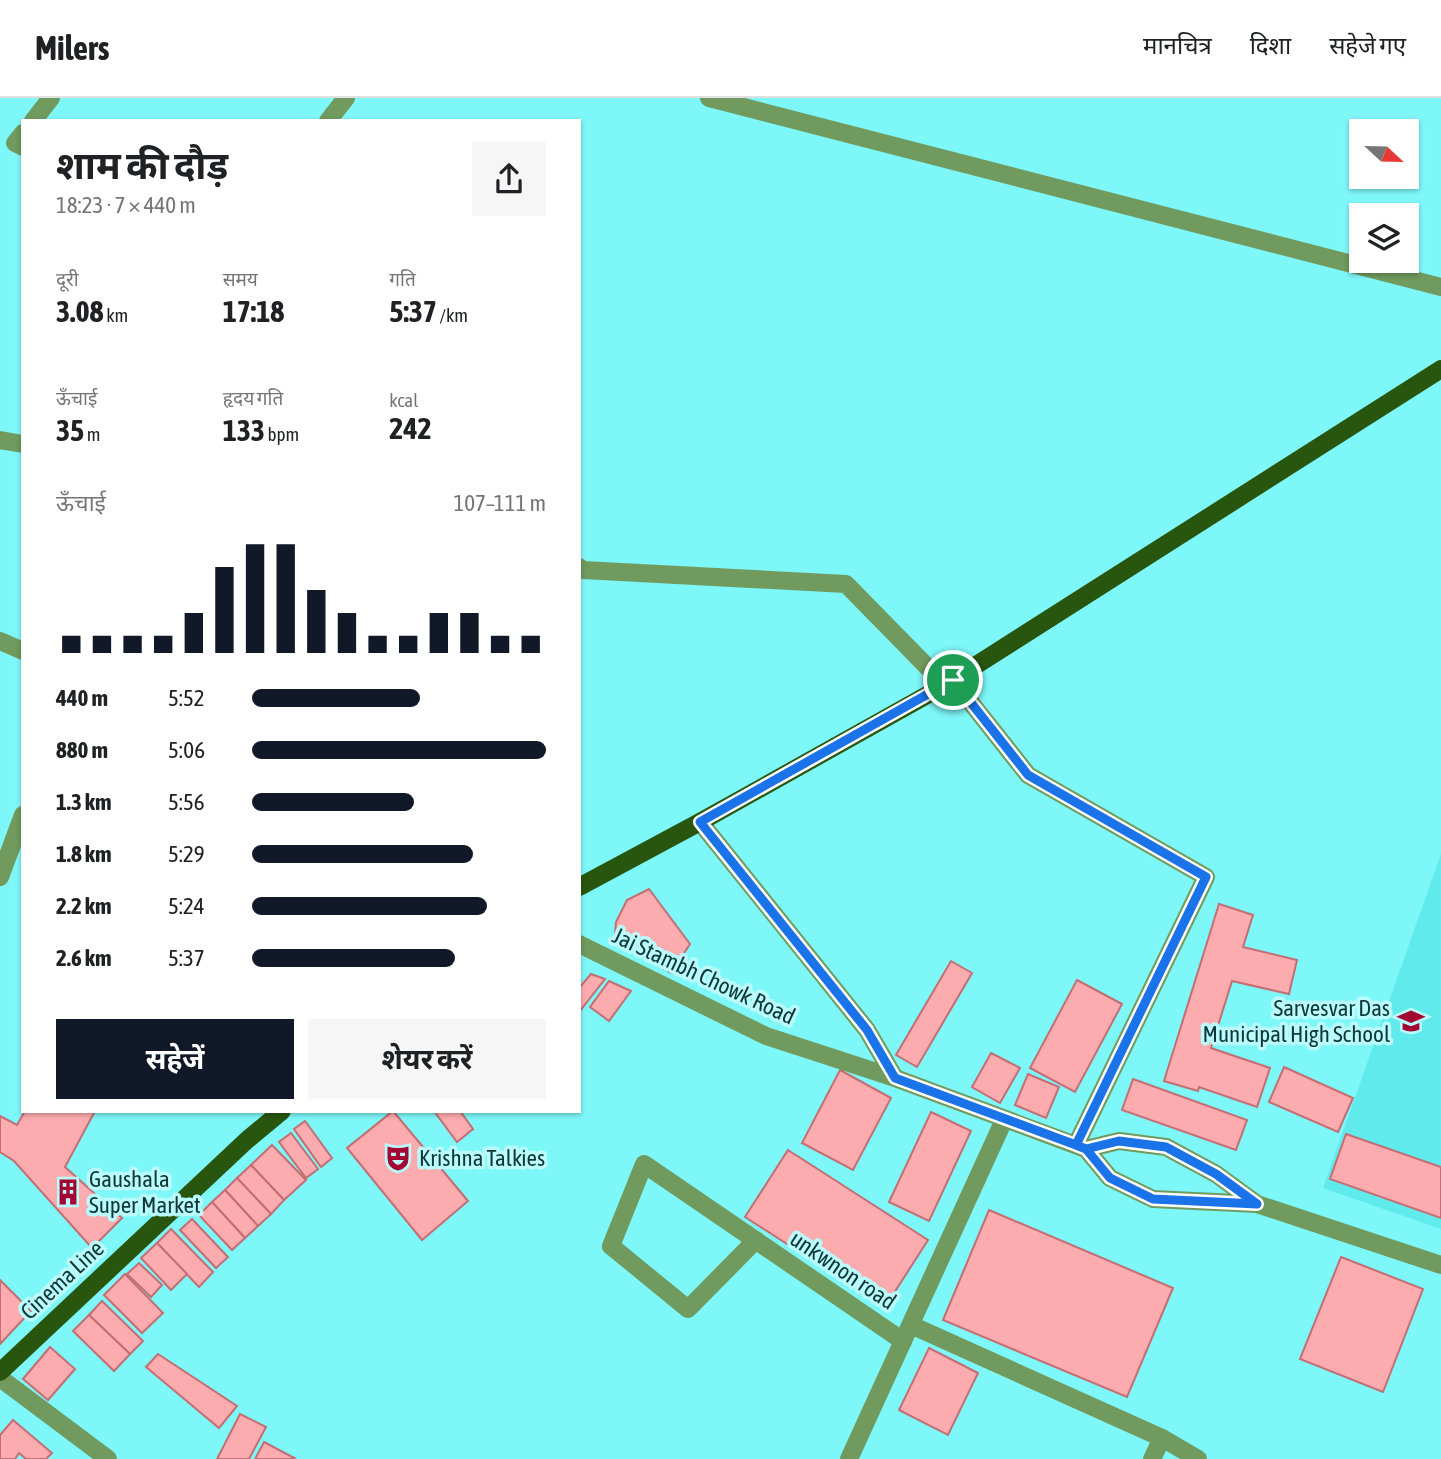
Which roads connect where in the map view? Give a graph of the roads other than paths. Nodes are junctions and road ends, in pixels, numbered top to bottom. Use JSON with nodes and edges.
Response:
{"nodes":[{"id":1,"x":51,"y":98,"type":"edge"},
{"id":2,"x":346,"y":98,"type":"edge"},
{"id":3,"x":709,"y":98,"type":"edge"},
{"id":4,"x":35,"y":119,"type":"edge"},
{"id":5,"x":330,"y":119,"type":"edge"},
{"id":6,"x":1441,"y":287,"type":"edge"},
{"id":7,"x":1441,"y":369,"type":"edge"},
{"id":8,"x":0,"y":440,"type":"edge"},
{"id":9,"x":21,"y":444,"type":"edge"},
{"id":10,"x":581,"y":568,"type":"edge"},
{"id":11,"x":0,"y":641,"type":"edge"},
{"id":12,"x":21,"y":650,"type":"edge"},
{"id":13,"x":949,"y":683,"type":"junction"},
{"id":14,"x":21,"y":820,"type":"edge"},
{"id":15,"x":700,"y":822,"type":"junction"},
{"id":16,"x":0,"y":877,"type":"edge"},
{"id":17,"x":581,"y":886,"type":"edge"},
{"id":18,"x":581,"y":945,"type":"edge"},
{"id":19,"x":895,"y":1078,"type":"junction"},
{"id":20,"x":280,"y":1113,"type":"edge"},
{"id":21,"x":1004,"y":1119,"type":"junction"},
{"id":22,"x":1081,"y":1147,"type":"junction"},
{"id":23,"x":1257,"y":1204,"type":"junction"},
{"id":24,"x":756,"y":1240,"type":"junction"},
{"id":25,"x":1441,"y":1265,"type":"edge"},
{"id":26,"x":907,"y":1333,"type":"junction"},
{"id":27,"x":0,"y":1372,"type":"edge"},
{"id":28,"x":0,"y":1378,"type":"edge"},
{"id":29,"x":1161,"y":1438,"type":"junction"},
{"id":30,"x":108,"y":1459,"type":"edge"},
{"id":31,"x":849,"y":1459,"type":"edge"},
{"id":32,"x":1152,"y":1459,"type":"edge"},
{"id":33,"x":1198,"y":1459,"type":"edge"}],
"edges":[{"from":1,"to":4,"type":"street"},
{"from":2,"to":5,"type":"street"},
{"from":3,"to":6,"type":"street"},
{"from":7,"to":13,"type":"main road"},
{"from":8,"to":9,"type":"street"},
{"from":10,"to":13,"type":"street"},
{"from":11,"to":12,"type":"street"},
{"from":13,"to":15,"type":"main road"},
{"from":13,"to":22,"type":"street"},
{"from":14,"to":16,"type":"street"},
{"from":15,"to":17,"type":"main road"},
{"from":15,"to":19,"type":"street"},
{"from":18,"to":19,"type":"street","name":"Jai Stambh Chowk Road"},
{"from":19,"to":21,"type":"street","name":"Jai Stambh Chowk Road"},
{"from":20,"to":27,"type":"main road","name":"Cinema Line"},
{"from":21,"to":22,"type":"street","name":"Jai Stambh Chowk Road"},
{"from":21,"to":26,"type":"street"},
{"from":22,"to":23,"type":"street"},
{"from":22,"to":23,"type":"street"},
{"from":23,"to":25,"type":"street"},
{"from":24,"to":24,"type":"street","name":"unkwnon road"},
{"from":24,"to":26,"type":"street","name":"unkwnon road"},
{"from":26,"to":29,"type":"street","name":"unkwnon road"},
{"from":26,"to":31,"type":"street"},
{"from":28,"to":30,"type":"street"},
{"from":29,"to":32,"type":"street"},
{"from":29,"to":33,"type":"street","name":"unkwnon road"}]}
